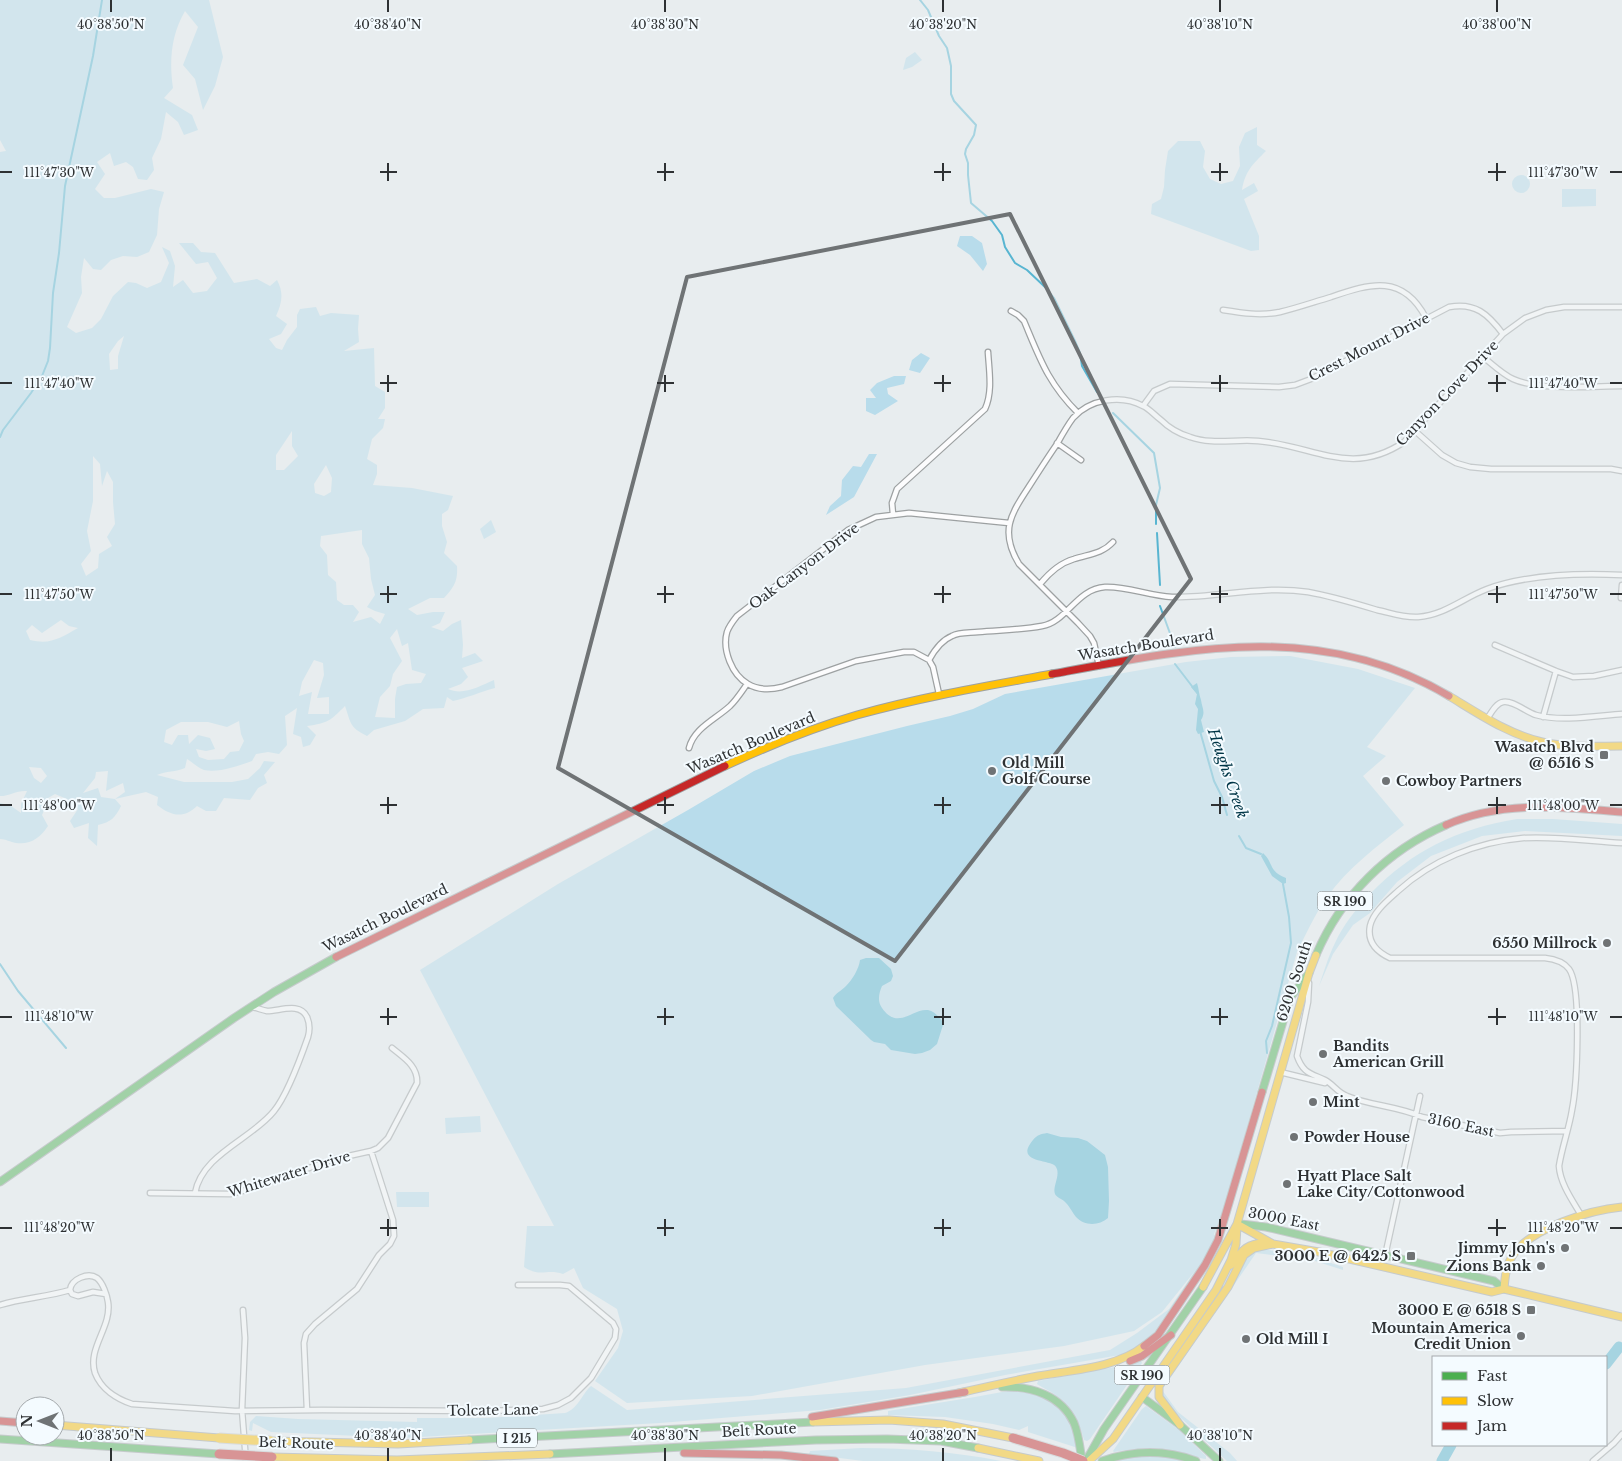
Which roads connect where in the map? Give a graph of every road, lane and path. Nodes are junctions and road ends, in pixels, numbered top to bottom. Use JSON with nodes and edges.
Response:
{"nodes":[{"id":1,"x":1622,"y":307,"type":"edge"},
{"id":2,"x":1223,"y":310,"type":"dead end"},
{"id":3,"x":1011,"y":311,"type":"dead end"},
{"id":4,"x":1426,"y":318,"type":"junction"},
{"id":5,"x":1503,"y":334,"type":"junction"},
{"id":6,"x":988,"y":352,"type":"dead end"},
{"id":7,"x":1482,"y":356,"type":"junction"},
{"id":8,"x":1622,"y":386,"type":"edge"},
{"id":9,"x":1143,"y":406,"type":"junction"},
{"id":10,"x":1078,"y":413,"type":"junction"},
{"id":11,"x":1414,"y":430,"type":"junction"},
{"id":12,"x":1057,"y":443,"type":"junction"},
{"id":13,"x":1082,"y":460,"type":"dead end"},
{"id":14,"x":1622,"y":470,"type":"edge"},
{"id":15,"x":893,"y":514,"type":"junction"},
{"id":16,"x":1009,"y":523,"type":"junction"},
{"id":17,"x":1113,"y":542,"type":"dead end"},
{"id":18,"x":1622,"y":575,"type":"edge"},
{"id":19,"x":1040,"y":584,"type":"junction"},
{"id":20,"x":1622,"y":585,"type":"edge"},
{"id":21,"x":1620,"y":598,"type":"dead end"},
{"id":22,"x":1066,"y":610,"type":"junction"},
{"id":23,"x":1495,"y":645,"type":"dead end"},
{"id":24,"x":929,"y":660,"type":"junction"},
{"id":25,"x":1099,"y":666,"type":"junction"},
{"id":26,"x":1622,"y":670,"type":"edge"},
{"id":27,"x":1556,"y":671,"type":"junction"},
{"id":28,"x":747,"y":684,"type":"junction"},
{"id":29,"x":939,"y":694,"type":"junction"},
{"id":30,"x":1622,"y":714,"type":"edge"},
{"id":31,"x":1543,"y":717,"type":"junction"},
{"id":32,"x":1487,"y":719,"type":"junction"},
{"id":33,"x":1622,"y":746,"type":"edge"},
{"id":34,"x":689,"y":748,"type":"dead end"},
{"id":35,"x":1622,"y":812,"type":"edge"},
{"id":36,"x":1622,"y":843,"type":"edge"},
{"id":37,"x":1309,"y":973,"type":"junction"},
{"id":38,"x":251,"y":1006,"type":"junction"},
{"id":39,"x":392,"y":1048,"type":"dead end"},
{"id":40,"x":1280,"y":1072,"type":"junction"},
{"id":41,"x":1331,"y":1084,"type":"junction"},
{"id":42,"x":1420,"y":1096,"type":"dead end"},
{"id":43,"x":1416,"y":1114,"type":"junction"},
{"id":44,"x":1567,"y":1131,"type":"junction"},
{"id":45,"x":371,"y":1151,"type":"junction"},
{"id":46,"x":0,"y":1182,"type":"edge"},
{"id":47,"x":150,"y":1193,"type":"dead end"},
{"id":48,"x":195,"y":1193,"type":"junction"},
{"id":49,"x":1622,"y":1207,"type":"edge"},
{"id":50,"x":1581,"y":1215,"type":"junction"},
{"id":51,"x":1238,"y":1224,"type":"junction"},
{"id":52,"x":1273,"y":1244,"type":"junction"},
{"id":53,"x":1385,"y":1256,"type":"junction"},
{"id":54,"x":1227,"y":1271,"type":"junction"},
{"id":55,"x":518,"y":1285,"type":"dead end"},
{"id":56,"x":1504,"y":1289,"type":"junction"},
{"id":57,"x":70,"y":1290,"type":"junction"},
{"id":58,"x":106,"y":1294,"type":"junction"},
{"id":59,"x":0,"y":1305,"type":"edge"},
{"id":60,"x":243,"y":1310,"type":"dead end"},
{"id":61,"x":1622,"y":1317,"type":"edge"},
{"id":62,"x":1171,"y":1335,"type":"junction"},
{"id":63,"x":1108,"y":1364,"type":"junction"},
{"id":64,"x":959,"y":1393,"type":"junction"},
{"id":65,"x":1142,"y":1397,"type":"junction"},
{"id":66,"x":242,"y":1410,"type":"junction"},
{"id":67,"x":307,"y":1410,"type":"junction"},
{"id":68,"x":0,"y":1421,"type":"edge"},
{"id":69,"x":15,"y":1422,"type":"edge"},
{"id":70,"x":763,"y":1424,"type":"junction"},
{"id":71,"x":1180,"y":1425,"type":"junction"},
{"id":72,"x":65,"y":1426,"type":"edge"},
{"id":73,"x":1622,"y":1434,"type":"edge"},
{"id":74,"x":0,"y":1439,"type":"edge"},
{"id":75,"x":624,"y":1451,"type":"junction"},
{"id":76,"x":246,"y":1461,"type":"edge"},
{"id":77,"x":835,"y":1461,"type":"edge"},
{"id":78,"x":1038,"y":1461,"type":"edge"},
{"id":79,"x":1085,"y":1461,"type":"edge"},
{"id":80,"x":1102,"y":1461,"type":"edge"},
{"id":81,"x":1196,"y":1461,"type":"edge"},
{"id":82,"x":1219,"y":1461,"type":"edge"},
{"id":83,"x":1592,"y":1461,"type":"edge"}],
"edges":[{"from":1,"to":5,"type":"street","name":"Canyon Cove Drive"},
{"from":2,"to":4,"type":"street"},
{"from":3,"to":10,"type":"street"},
{"from":4,"to":5,"type":"street","name":"Crest Mount Drive"},
{"from":4,"to":9,"type":"street","name":"Crest Mount Drive"},
{"from":5,"to":7,"type":"street","name":"Canyon Cove Drive"},
{"from":6,"to":15,"type":"street"},
{"from":7,"to":8,"type":"street"},
{"from":7,"to":11,"type":"street","name":"Canyon Cove Drive"},
{"from":9,"to":10,"type":"street","name":"Canyon Cove Drive"},
{"from":9,"to":11,"type":"street","name":"Canyon Cove Drive"},
{"from":10,"to":12,"type":"street","name":"Canyon Cove Drive"},
{"from":11,"to":14,"type":"street"},
{"from":12,"to":13,"type":"street"},
{"from":12,"to":16,"type":"street","name":"Canyon Cove Drive"},
{"from":15,"to":16,"type":"street","name":"Oak Canyon Drive"},
{"from":15,"to":28,"type":"street","name":"Oak Canyon Drive"},
{"from":16,"to":19,"type":"street"},
{"from":17,"to":19,"type":"street"},
{"from":18,"to":22,"type":"street"},
{"from":19,"to":22,"type":"street"},
{"from":20,"to":21,"type":"street"},
{"from":22,"to":24,"type":"street"},
{"from":22,"to":25,"type":"street"},
{"from":23,"to":27,"type":"street"},
{"from":24,"to":28,"type":"street"},
{"from":24,"to":29,"type":"street"},
{"from":25,"to":29,"type":"main road","name":"Wasatch Boulevard"},
{"from":25,"to":32,"type":"main road","name":"Wasatch Boulevard"},
{"from":26,"to":27,"type":"street"},
{"from":27,"to":31,"type":"street"},
{"from":28,"to":34,"type":"street"},
{"from":29,"to":38,"type":"main road","name":"Wasatch Boulevard"},
{"from":30,"to":31,"type":"street"},
{"from":31,"to":32,"type":"street"},
{"from":32,"to":33,"type":"main road","name":"Wasatch Boulevard"},
{"from":35,"to":37,"type":"main road","name":"6200 South","number":"SR 190"},
{"from":36,"to":44,"type":"street"},
{"from":37,"to":40,"type":"main road","name":"6200 South","number":"SR 190"},
{"from":37,"to":41,"type":"street"},
{"from":37,"to":63,"type":"main road"},
{"from":38,"to":46,"type":"main road","name":"Wasatch Boulevard"},
{"from":38,"to":48,"type":"street"},
{"from":39,"to":45,"type":"street"},
{"from":40,"to":41,"type":"street"},
{"from":40,"to":51,"type":"main road","name":"6200 South","number":"SR 190"},
{"from":41,"to":43,"type":"street","name":"3160 East"},
{"from":42,"to":43,"type":"street"},
{"from":43,"to":44,"type":"street","name":"3160 East"},
{"from":43,"to":53,"type":"street"},
{"from":44,"to":50,"type":"street"},
{"from":45,"to":48,"type":"street","name":"Whitewater Drive"},
{"from":45,"to":67,"type":"street"},
{"from":47,"to":48,"type":"street","name":"Whitewater Drive"},
{"from":49,"to":50,"type":"main road"},
{"from":50,"to":56,"type":"main road"},
{"from":51,"to":52,"type":"main road","name":"3000 East"},
{"from":51,"to":53,"type":"main road","name":"3000 East"},
{"from":51,"to":54,"type":"main road","name":"6200 South","number":"SR 190"},
{"from":51,"to":62,"type":"main road","name":"6200 South","number":"SR 190"},
{"from":52,"to":54,"type":"main road"},
{"from":52,"to":56,"type":"main road","name":"3000 East"},
{"from":52,"to":71,"type":"main road"},
{"from":53,"to":56,"type":"main road","name":"3000 East"},
{"from":54,"to":65,"type":"main road","name":"6200 South","number":"SR 190"},
{"from":55,"to":67,"type":"street","name":"Tolcate Lane"},
{"from":56,"to":61,"type":"main road","name":"3000 East"},
{"from":57,"to":58,"type":"street"},
{"from":57,"to":58,"type":"street"},
{"from":57,"to":59,"type":"street"},
{"from":58,"to":66,"type":"street","name":"Tolcate Lane"},
{"from":60,"to":66,"type":"street"},
{"from":62,"to":63,"type":"main road"},
{"from":62,"to":79,"type":"main road","name":"6200 South","number":"SR 190"},
{"from":63,"to":64,"type":"main road"},
{"from":64,"to":70,"type":"main road"},
{"from":64,"to":79,"type":"main road"},
{"from":65,"to":71,"type":"main road"},
{"from":65,"to":79,"type":"main road","name":"6200 South","number":"SR 190"},
{"from":66,"to":67,"type":"street","name":"Tolcate Lane"},
{"from":66,"to":76,"type":"street"},
{"from":68,"to":69,"type":"main road"},
{"from":70,"to":72,"type":"main road","name":"Belt Route","number":"I 215","bridge":true},
{"from":70,"to":79,"type":"main road","name":"Belt Route","number":"I 215","bridge":true},
{"from":71,"to":82,"type":"main road"},
{"from":73,"to":83,"type":"street"},
{"from":74,"to":75,"type":"main road","name":"Belt Route","number":"I 215","bridge":true},
{"from":75,"to":77,"type":"main road"},
{"from":75,"to":78,"type":"main road","name":"Belt Route","number":"I 215"},
{"from":80,"to":81,"type":"main road"}]}
